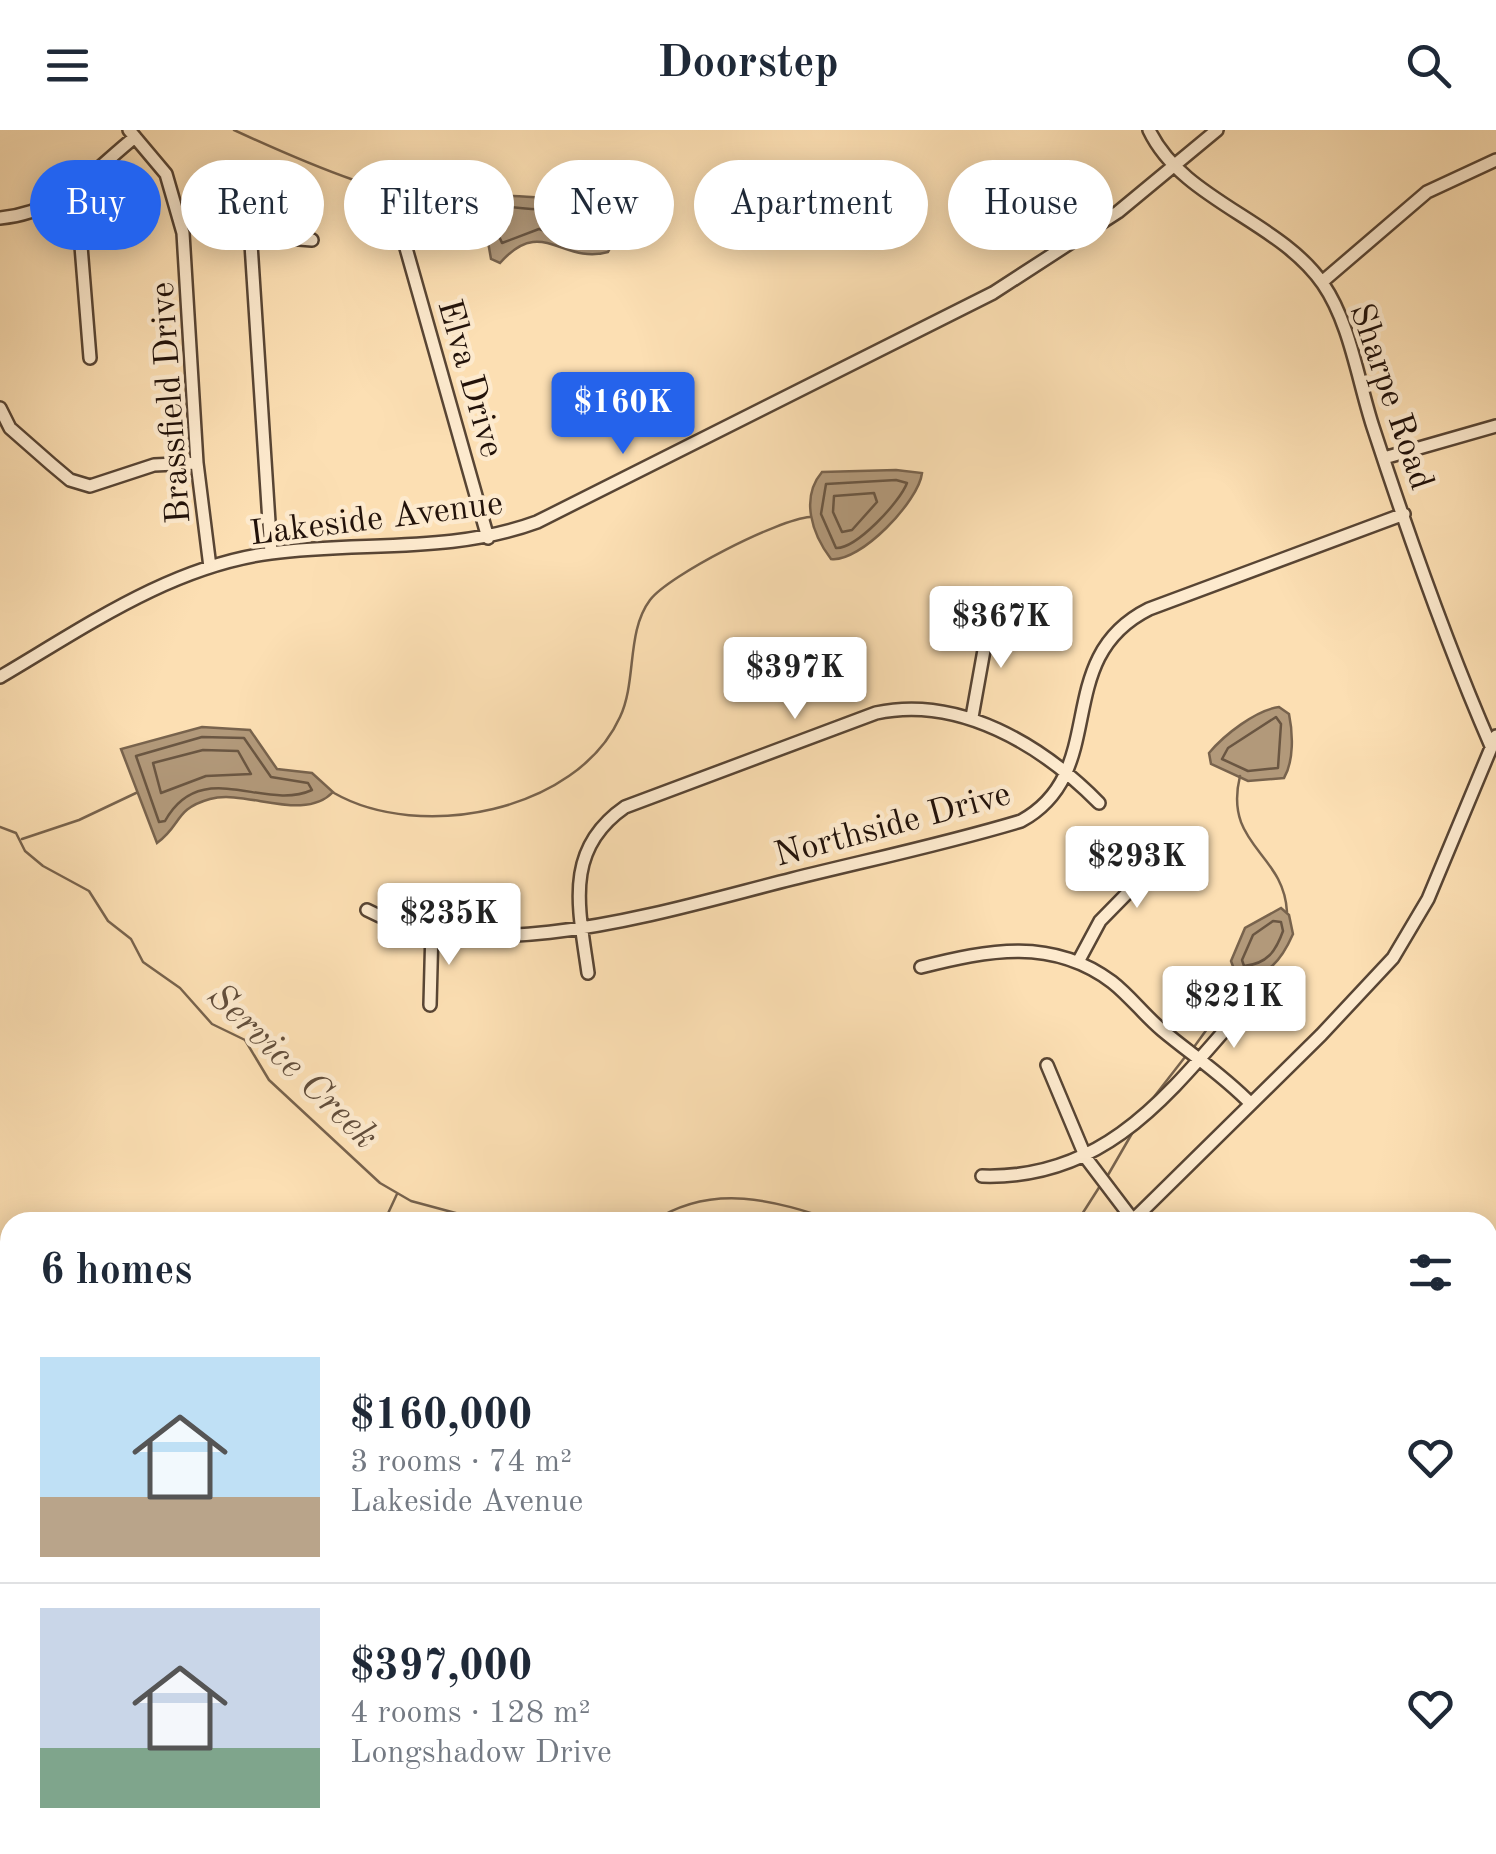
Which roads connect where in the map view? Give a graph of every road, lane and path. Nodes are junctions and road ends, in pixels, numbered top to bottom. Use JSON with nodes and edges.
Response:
{"nodes":[{"id":1,"x":1149,"y":130,"type":"edge"},
{"id":2,"x":1217,"y":130,"type":"edge"},
{"id":3,"x":132,"y":133,"type":"edge"},
{"id":4,"x":103,"y":160,"type":"edge"},
{"id":5,"x":1496,"y":160,"type":"edge"},
{"id":6,"x":1176,"y":166,"type":"junction"},
{"id":7,"x":30,"y":215,"type":"edge"},
{"id":8,"x":0,"y":218,"type":"edge"},
{"id":9,"x":81,"y":250,"type":"edge"},
{"id":10,"x":251,"y":250,"type":"edge"},
{"id":11,"x":407,"y":250,"type":"edge"},
{"id":12,"x":1322,"y":282,"type":"junction"},
{"id":13,"x":90,"y":358,"type":"dead end"},
{"id":14,"x":0,"y":408,"type":"edge"},
{"id":15,"x":1496,"y":426,"type":"edge"},
{"id":16,"x":1384,"y":458,"type":"junction"},
{"id":17,"x":197,"y":463,"type":"junction"},
{"id":18,"x":1404,"y":514,"type":"junction"},
{"id":19,"x":488,"y":538,"type":"junction"},
{"id":20,"x":271,"y":553,"type":"junction"},
{"id":21,"x":210,"y":567,"type":"junction"},
{"id":22,"x":984,"y":624,"type":"dead end"},
{"id":23,"x":0,"y":677,"type":"edge"},
{"id":24,"x":972,"y":716,"type":"junction"},
{"id":25,"x":1494,"y":741,"type":"edge"},
{"id":26,"x":1066,"y":773,"type":"junction"},
{"id":27,"x":1099,"y":802,"type":"dead end"},
{"id":28,"x":1164,"y":846,"type":"dead end"},
{"id":29,"x":366,"y":910,"type":"dead end"},
{"id":30,"x":432,"y":928,"type":"junction"},
{"id":31,"x":582,"y":928,"type":"junction"},
{"id":32,"x":1078,"y":962,"type":"junction"},
{"id":33,"x":921,"y":968,"type":"dead end"},
{"id":34,"x":588,"y":974,"type":"dead end"},
{"id":35,"x":430,"y":1006,"type":"dead end"},
{"id":36,"x":1238,"y":1016,"type":"dead end"},
{"id":37,"x":1200,"y":1058,"type":"junction"},
{"id":38,"x":1047,"y":1066,"type":"dead end"},
{"id":39,"x":1250,"y":1104,"type":"junction"},
{"id":40,"x":1086,"y":1158,"type":"junction"},
{"id":41,"x":982,"y":1176,"type":"dead end"},
{"id":42,"x":1125,"y":1212,"type":"edge"},
{"id":43,"x":1141,"y":1212,"type":"edge"}],
"edges":[{"from":1,"to":6,"type":"street","name":"Sharpe Road"},
{"from":2,"to":6,"type":"street","name":"Lakeside Avenue"},
{"from":3,"to":4,"type":"street"},
{"from":3,"to":17,"type":"street","name":"Brassfield Drive"},
{"from":5,"to":12,"type":"street"},
{"from":6,"to":12,"type":"street","name":"Sharpe Road"},
{"from":6,"to":19,"type":"street","name":"Lakeside Avenue"},
{"from":7,"to":8,"type":"street"},
{"from":9,"to":13,"type":"street"},
{"from":10,"to":20,"type":"street"},
{"from":11,"to":19,"type":"street","name":"Elva Drive"},
{"from":12,"to":16,"type":"street","name":"Sharpe Road"},
{"from":14,"to":17,"type":"street"},
{"from":15,"to":16,"type":"street"},
{"from":16,"to":18,"type":"street","name":"Sharpe Road"},
{"from":17,"to":21,"type":"street","name":"Brassfield Drive"},
{"from":18,"to":25,"type":"street","name":"Sharpe Road"},
{"from":18,"to":26,"type":"street","name":"Northside Drive"},
{"from":19,"to":20,"type":"street","name":"Lakeside Avenue"},
{"from":20,"to":21,"type":"street","name":"Lakeside Avenue"},
{"from":21,"to":23,"type":"street","name":"Lakeside Avenue"},
{"from":22,"to":24,"type":"street"},
{"from":24,"to":26,"type":"street"},
{"from":24,"to":31,"type":"street"},
{"from":25,"to":39,"type":"street"},
{"from":26,"to":27,"type":"street"},
{"from":26,"to":31,"type":"street","name":"Northside Drive"},
{"from":28,"to":32,"type":"street"},
{"from":29,"to":30,"type":"street","name":"Northside Drive"},
{"from":30,"to":31,"type":"street","name":"Northside Drive"},
{"from":30,"to":35,"type":"street"},
{"from":31,"to":34,"type":"street"},
{"from":32,"to":33,"type":"street"},
{"from":32,"to":37,"type":"street"},
{"from":36,"to":37,"type":"street"},
{"from":37,"to":39,"type":"street"},
{"from":37,"to":40,"type":"street"},
{"from":38,"to":40,"type":"street"},
{"from":39,"to":43,"type":"street"},
{"from":40,"to":41,"type":"street"},
{"from":40,"to":42,"type":"street"}]}
